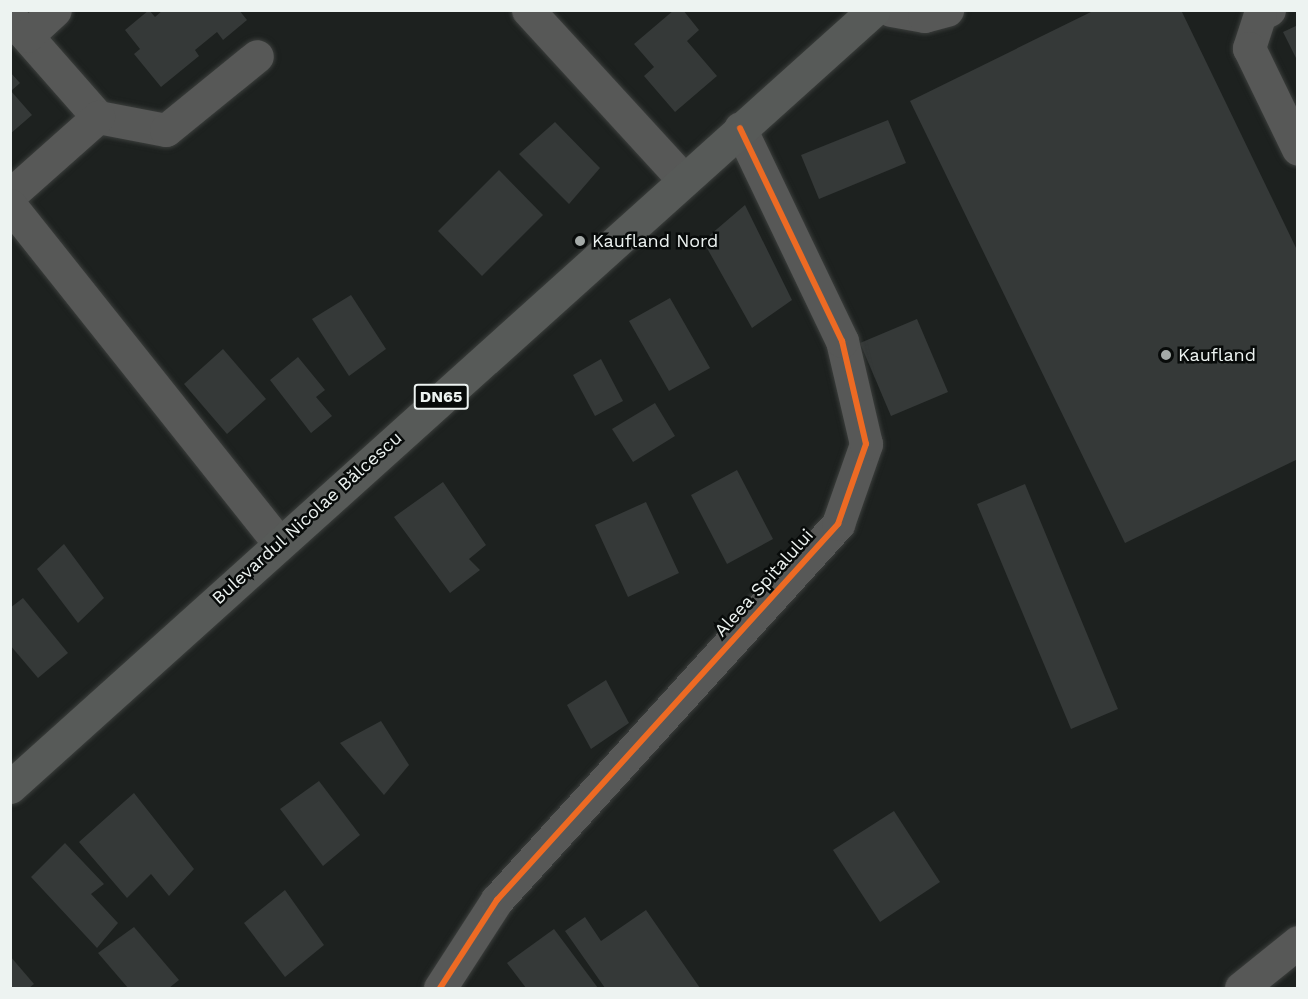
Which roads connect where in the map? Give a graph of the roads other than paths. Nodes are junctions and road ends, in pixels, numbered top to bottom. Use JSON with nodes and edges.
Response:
{"nodes":[{"id":1,"x":55,"y":10,"type":"edge"},
{"id":2,"x":528,"y":10,"type":"edge"},
{"id":3,"x":874,"y":10,"type":"edge"},
{"id":4,"x":891,"y":10,"type":"edge"},
{"id":5,"x":947,"y":10,"type":"edge"},
{"id":6,"x":1269,"y":10,"type":"edge"},
{"id":7,"x":19,"y":26,"type":"edge"},
{"id":8,"x":256,"y":56,"type":"dead end"},
{"id":9,"x":1286,"y":95,"type":"edge"},
{"id":10,"x":98,"y":117,"type":"junction"},
{"id":11,"x":740,"y":128,"type":"junction"},
{"id":12,"x":1298,"y":149,"type":"edge"},
{"id":13,"x":682,"y":178,"type":"junction"},
{"id":14,"x":10,"y":195,"type":"edge"},
{"id":15,"x":10,"y":205,"type":"edge"},
{"id":16,"x":279,"y":543,"type":"junction"},
{"id":17,"x":10,"y":787,"type":"edge"},
{"id":18,"x":1298,"y":942,"type":"edge"},
{"id":19,"x":440,"y":988,"type":"edge"},
{"id":20,"x":1241,"y":988,"type":"edge"}],
"edges":[{"from":1,"to":7,"type":"street"},
{"from":2,"to":13,"type":"street"},
{"from":3,"to":11,"type":"main road","name":"Bulevardul Nicolae Bălcescu","number":"DN65"},
{"from":4,"to":5,"type":"street"},
{"from":6,"to":9,"type":"street"},
{"from":7,"to":10,"type":"street"},
{"from":8,"to":10,"type":"street"},
{"from":9,"to":12,"type":"street"},
{"from":10,"to":14,"type":"street"},
{"from":11,"to":13,"type":"main road","name":"Bulevardul Nicolae Bălcescu","number":"DN65"},
{"from":11,"to":19,"type":"street","name":"Aleea Spitalului"},
{"from":13,"to":16,"type":"main road","name":"Bulevardul Nicolae Bălcescu","number":"DN65"},
{"from":15,"to":16,"type":"street"},
{"from":16,"to":17,"type":"main road","name":"Bulevardul Nicolae Bălcescu","number":"DN65"},
{"from":18,"to":20,"type":"street"}]}
